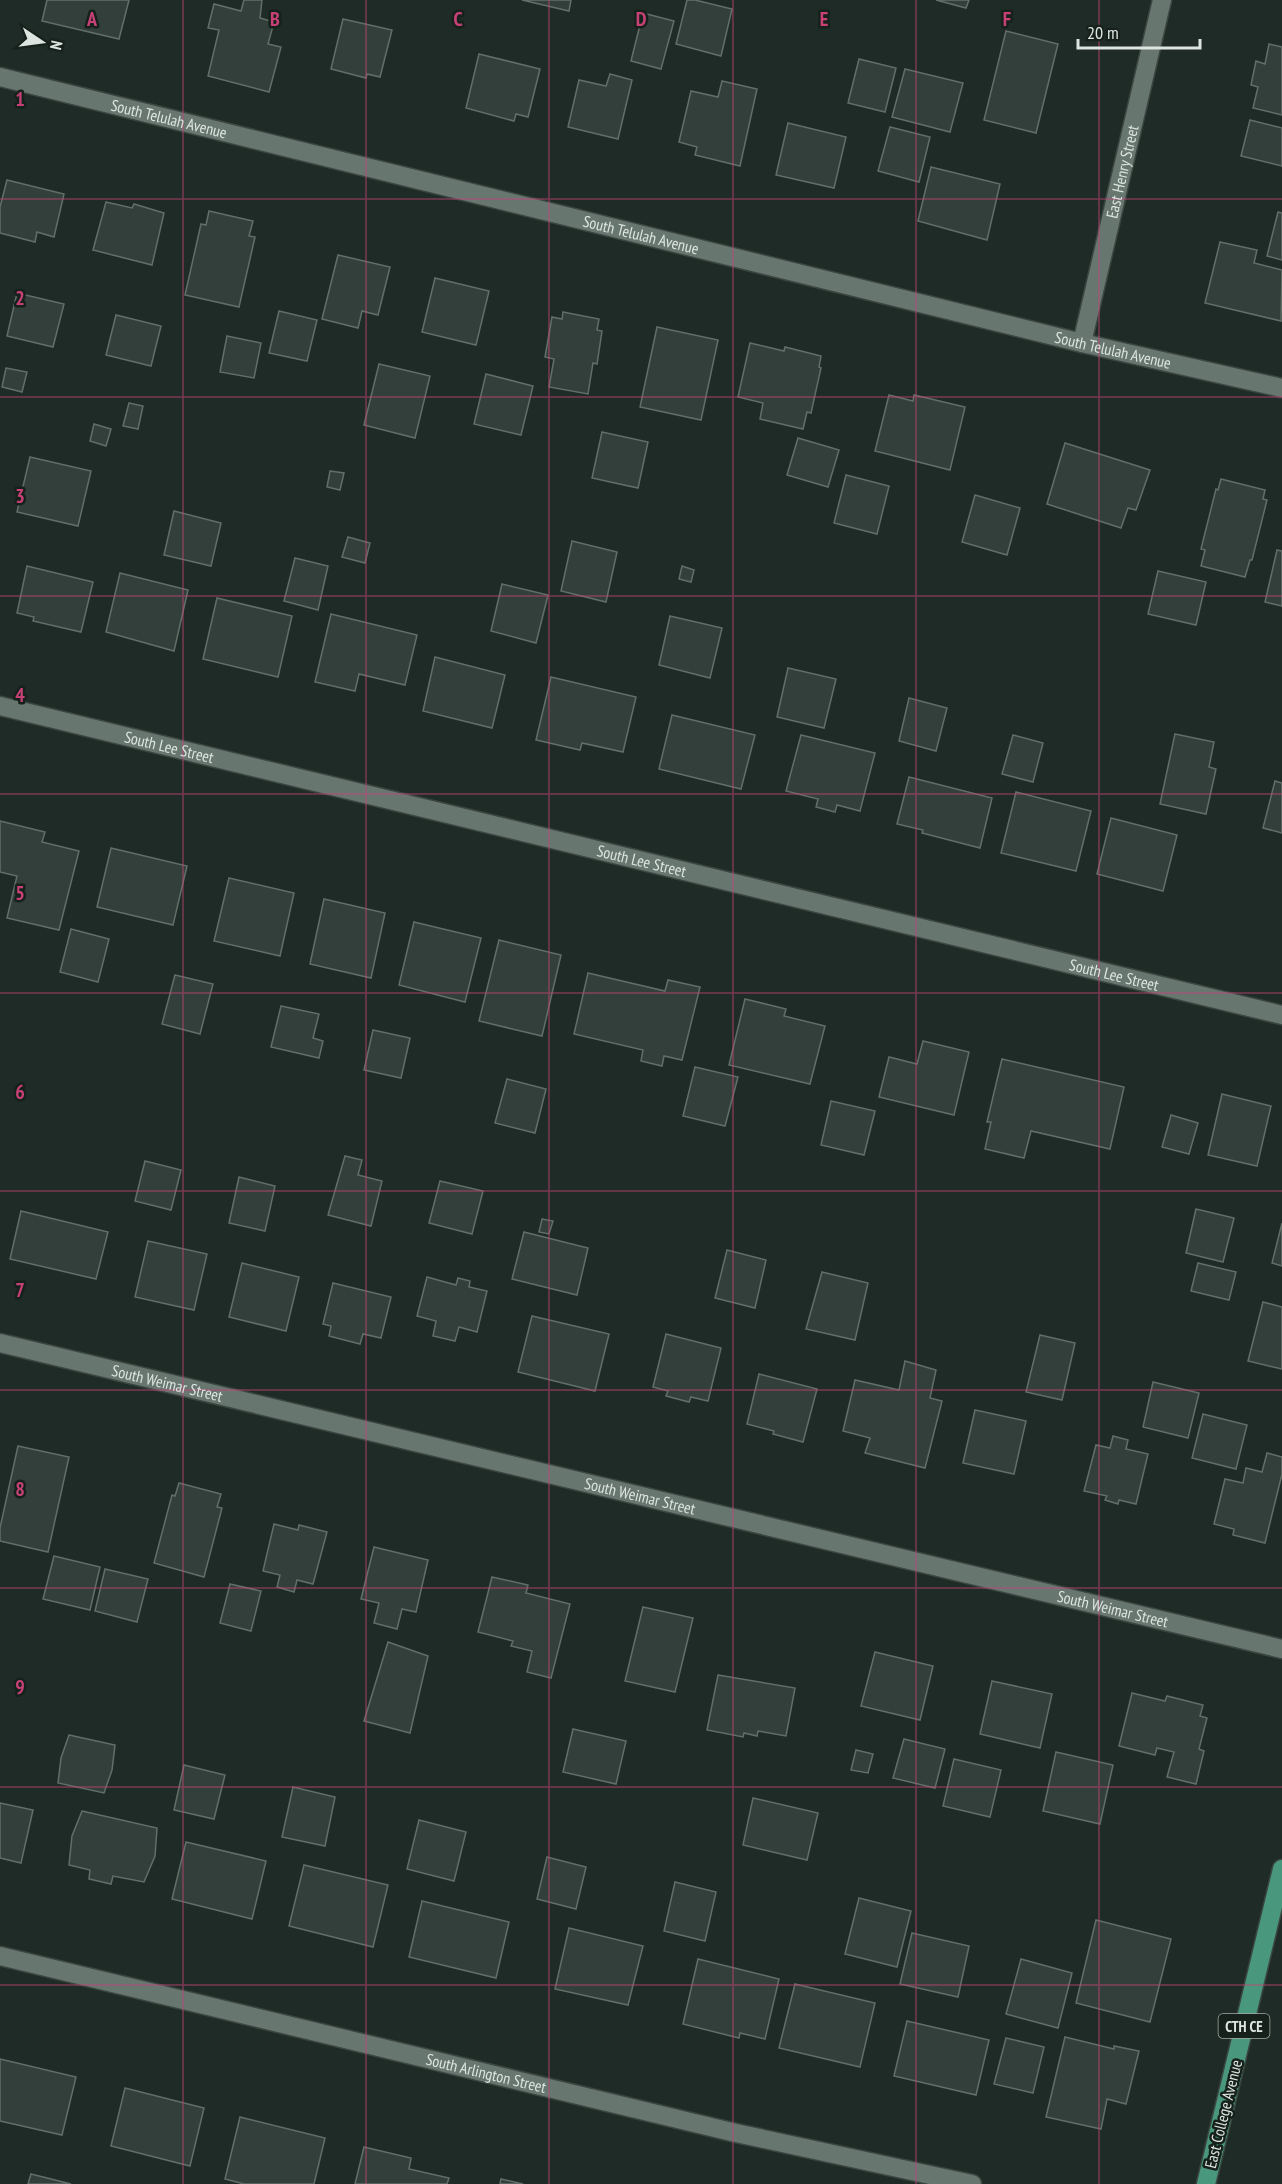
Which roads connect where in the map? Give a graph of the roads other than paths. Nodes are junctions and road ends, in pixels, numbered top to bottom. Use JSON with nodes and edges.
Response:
{"nodes":[{"id":1,"x":1162,"y":0,"type":"edge"},
{"id":2,"x":0,"y":77,"type":"edge"},
{"id":3,"x":1082,"y":343,"type":"junction"},
{"id":4,"x":1282,"y":388,"type":"edge"},
{"id":5,"x":0,"y":706,"type":"edge"},
{"id":6,"x":1282,"y":1015,"type":"edge"},
{"id":7,"x":0,"y":1343,"type":"edge"},
{"id":8,"x":1282,"y":1649,"type":"edge"},
{"id":9,"x":1282,"y":1869,"type":"edge"},
{"id":10,"x":0,"y":1956,"type":"edge"},
{"id":11,"x":972,"y":2184,"type":"edge"},
{"id":12,"x":1206,"y":2184,"type":"edge"}],
"edges":[{"from":1,"to":3,"type":"street","name":"East Henry Street"},
{"from":2,"to":3,"type":"street","name":"South Telulah Avenue"},
{"from":3,"to":4,"type":"street","name":"South Telulah Avenue"},
{"from":5,"to":6,"type":"street","name":"South Lee Street"},
{"from":7,"to":8,"type":"street","name":"South Weimar Street"},
{"from":9,"to":12,"type":"main road","name":"East College Avenue","number":"CTH CE"},
{"from":10,"to":11,"type":"street","name":"South Arlington Street"}]}
